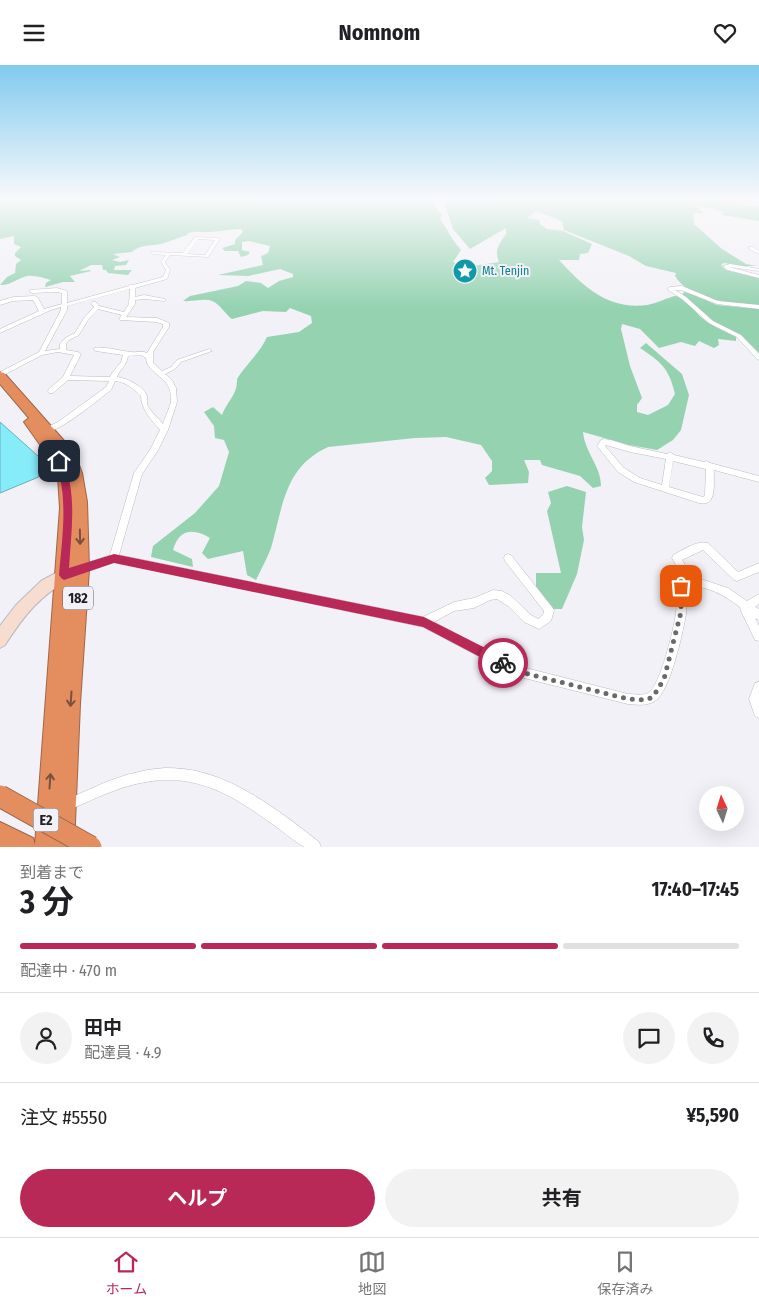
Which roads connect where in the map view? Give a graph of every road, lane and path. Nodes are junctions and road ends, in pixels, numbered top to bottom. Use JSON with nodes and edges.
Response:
{"nodes":[{"id":1,"x":751,"y":249,"type":"dead end"},
{"id":2,"x":153,"y":253,"type":"dead end"},
{"id":3,"x":759,"y":253,"type":"edge"},
{"id":4,"x":169,"y":254,"type":"junction"},
{"id":5,"x":184,"y":255,"type":"junction"},
{"id":6,"x":759,"y":270,"type":"edge"},
{"id":7,"x":759,"y":277,"type":"edge"},
{"id":8,"x":131,"y":286,"type":"junction"},
{"id":9,"x":32,"y":291,"type":"dead end"},
{"id":10,"x":90,"y":297,"type":"junction"},
{"id":11,"x":133,"y":299,"type":"junction"},
{"id":12,"x":163,"y":300,"type":"dead end"},
{"id":13,"x":0,"y":303,"type":"edge"},
{"id":14,"x":63,"y":305,"type":"junction"},
{"id":15,"x":97,"y":307,"type":"junction"},
{"id":16,"x":759,"y":307,"type":"edge"},
{"id":17,"x":42,"y":311,"type":"junction"},
{"id":18,"x":124,"y":314,"type":"junction"},
{"id":19,"x":0,"y":331,"type":"edge"},
{"id":20,"x":96,"y":349,"type":"dead end"},
{"id":21,"x":60,"y":351,"type":"junction"},
{"id":22,"x":209,"y":351,"type":"dead end"},
{"id":23,"x":41,"y":353,"type":"junction"},
{"id":24,"x":126,"y":353,"type":"junction"},
{"id":25,"x":149,"y":357,"type":"junction"},
{"id":26,"x":759,"y":358,"type":"edge"},
{"id":27,"x":161,"y":374,"type":"junction"},
{"id":28,"x":0,"y":375,"type":"edge"},
{"id":29,"x":66,"y":377,"type":"junction"},
{"id":30,"x":113,"y":379,"type":"junction"},
{"id":31,"x":0,"y":388,"type":"edge"},
{"id":32,"x":51,"y":391,"type":"dead end"},
{"id":33,"x":48,"y":430,"type":"junction"},
{"id":34,"x":164,"y":430,"type":"junction"},
{"id":35,"x":670,"y":455,"type":"junction"},
{"id":36,"x":706,"y":464,"type":"junction"},
{"id":37,"x":759,"y":479,"type":"edge"},
{"id":38,"x":665,"y":489,"type":"junction"},
{"id":39,"x":114,"y":558,"type":"junction"},
{"id":40,"x":508,"y":558,"type":"dead end"},
{"id":41,"x":759,"y":567,"type":"edge"},
{"id":42,"x":72,"y":572,"type":"junction"},
{"id":43,"x":690,"y":581,"type":"junction"},
{"id":44,"x":759,"y":599,"type":"edge"},
{"id":45,"x":746,"y":605,"type":"junction"},
{"id":46,"x":759,"y":615,"type":"edge"},
{"id":47,"x":424,"y":622,"type":"junction"},
{"id":48,"x":759,"y":636,"type":"edge"},
{"id":49,"x":0,"y":639,"type":"edge"},
{"id":50,"x":759,"y":687,"type":"edge"},
{"id":51,"x":759,"y":712,"type":"edge"},
{"id":52,"x":0,"y":796,"type":"edge"},
{"id":53,"x":56,"y":810,"type":"junction"},
{"id":54,"x":0,"y":833,"type":"edge"},
{"id":55,"x":24,"y":847,"type":"edge"},
{"id":56,"x":47,"y":847,"type":"edge"},
{"id":57,"x":62,"y":847,"type":"edge"},
{"id":58,"x":90,"y":847,"type":"edge"},
{"id":59,"x":314,"y":847,"type":"edge"}],
"edges":[{"from":1,"to":3,"type":"street"},
{"from":2,"to":4,"type":"street"},
{"from":4,"to":5,"type":"street"},
{"from":4,"to":8,"type":"street"},
{"from":5,"to":5,"type":"street"},
{"from":6,"to":7,"type":"street"},
{"from":8,"to":10,"type":"street"},
{"from":8,"to":11,"type":"street"},
{"from":9,"to":14,"type":"street"},
{"from":10,"to":14,"type":"street"},
{"from":10,"to":15,"type":"street"},
{"from":11,"to":12,"type":"street"},
{"from":11,"to":18,"type":"street"},
{"from":13,"to":17,"type":"street"},
{"from":14,"to":17,"type":"street"},
{"from":14,"to":23,"type":"street"},
{"from":15,"to":18,"type":"street"},
{"from":15,"to":21,"type":"street"},
{"from":16,"to":26,"type":"street"},
{"from":17,"to":19,"type":"street"},
{"from":18,"to":25,"type":"street"},
{"from":20,"to":24,"type":"street"},
{"from":21,"to":23,"type":"street"},
{"from":21,"to":29,"type":"street"},
{"from":22,"to":27,"type":"street"},
{"from":23,"to":28,"type":"street"},
{"from":24,"to":25,"type":"street"},
{"from":24,"to":30,"type":"street"},
{"from":25,"to":27,"type":"street"},
{"from":27,"to":34,"type":"street"},
{"from":28,"to":33,"type":"highway","number":"182"},
{"from":29,"to":30,"type":"street"},
{"from":29,"to":32,"type":"street"},
{"from":30,"to":33,"type":"street"},
{"from":30,"to":34,"type":"street"},
{"from":31,"to":42,"type":"highway","number":"182"},
{"from":33,"to":42,"type":"highway","number":"182","one_way":true},
{"from":34,"to":39,"type":"street"},
{"from":35,"to":36,"type":"street"},
{"from":35,"to":38,"type":"street"},
{"from":35,"to":38,"type":"street"},
{"from":36,"to":37,"type":"street"},
{"from":36,"to":38,"type":"street"},
{"from":39,"to":42,"type":"street"},
{"from":39,"to":47,"type":"street"},
{"from":40,"to":47,"type":"street"},
{"from":41,"to":43,"type":"street"},
{"from":42,"to":49,"type":"street"},
{"from":42,"to":53,"type":"highway","number":"182"},
{"from":43,"to":45,"type":"street"},
{"from":43,"to":47,"type":"street"},
{"from":44,"to":45,"type":"street"},
{"from":45,"to":46,"type":"street"},
{"from":45,"to":48,"type":"street"},
{"from":50,"to":51,"type":"street"},
{"from":52,"to":58,"type":"highway","number":"E2","bridge":true},
{"from":53,"to":56,"type":"highway","number":"182"},
{"from":53,"to":57,"type":"highway","number":"182"},
{"from":53,"to":59,"type":"street"},
{"from":54,"to":55,"type":"highway","number":"E2"}]}
